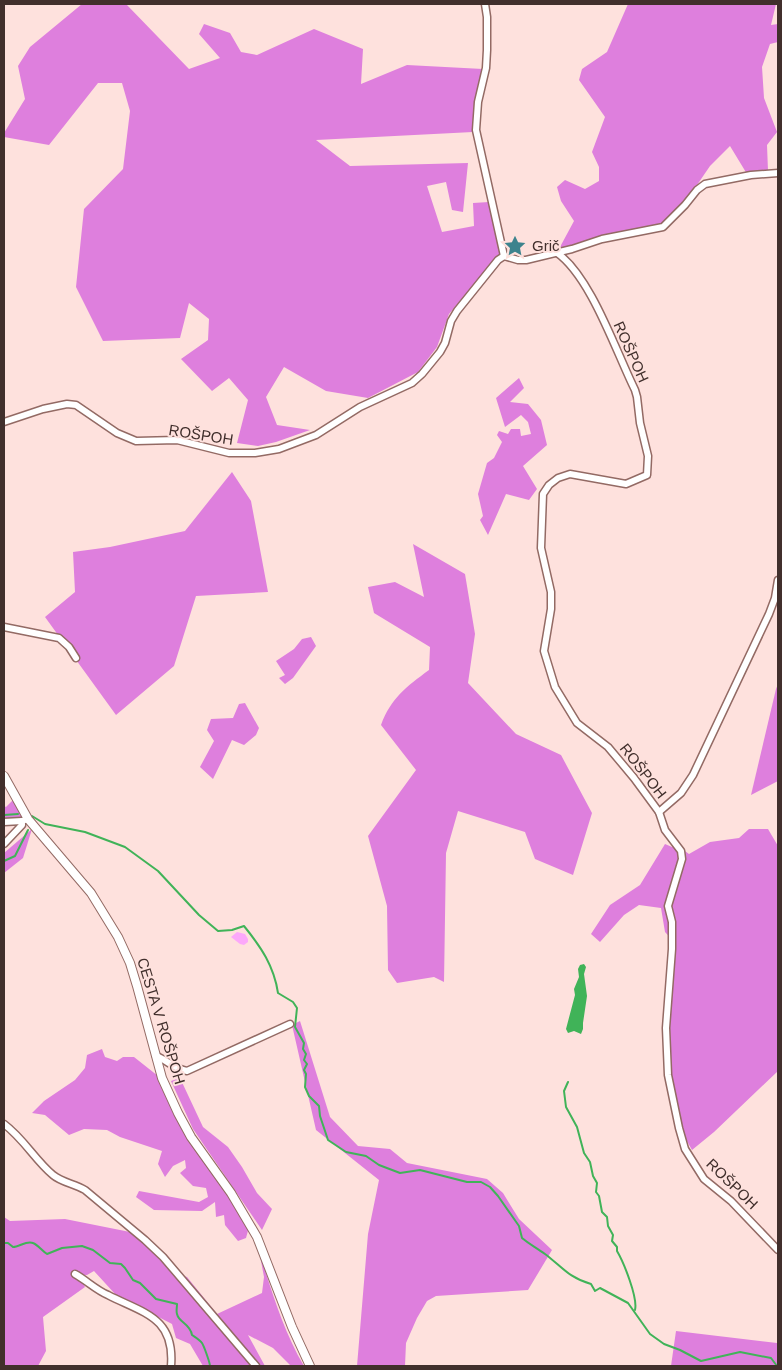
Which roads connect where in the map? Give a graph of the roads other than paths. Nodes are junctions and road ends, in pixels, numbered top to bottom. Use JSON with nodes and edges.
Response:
{"nodes":[{"id":1,"x":485,"y":4,"type":"edge"},
{"id":2,"x":778,"y":173,"type":"edge"},
{"id":3,"x":556,"y":252,"type":"junction"},
{"id":4,"x":504,"y":256,"type":"junction"},
{"id":5,"x":4,"y":422,"type":"edge"},
{"id":6,"x":778,"y":580,"type":"edge"},
{"id":7,"x":4,"y":627,"type":"edge"},
{"id":8,"x":76,"y":658,"type":"dead end"},
{"id":9,"x":4,"y":776,"type":"edge"},
{"id":10,"x":660,"y":812,"type":"junction"},
{"id":11,"x":25,"y":820,"type":"junction"},
{"id":12,"x":4,"y":822,"type":"edge"},
{"id":13,"x":4,"y":844,"type":"edge"},
{"id":14,"x":290,"y":1024,"type":"dead end"},
{"id":15,"x":156,"y":1056,"type":"junction"},
{"id":16,"x":4,"y":1124,"type":"edge"},
{"id":17,"x":778,"y":1250,"type":"edge"},
{"id":18,"x":75,"y":1274,"type":"dead end"},
{"id":19,"x":171,"y":1366,"type":"edge"},
{"id":20,"x":256,"y":1366,"type":"edge"},
{"id":21,"x":310,"y":1366,"type":"edge"}],
"edges":[{"from":1,"to":4,"type":"street"},
{"from":2,"to":3,"type":"street"},
{"from":3,"to":4,"type":"street"},
{"from":3,"to":10,"type":"street","name":"ROŠPOH"},
{"from":4,"to":5,"type":"street","name":"ROŠPOH"},
{"from":6,"to":10,"type":"street"},
{"from":7,"to":8,"type":"street"},
{"from":9,"to":11,"type":"street","name":"CESTA V ROŠPOH"},
{"from":10,"to":17,"type":"street","name":"ROŠPOH"},
{"from":11,"to":12,"type":"street"},
{"from":11,"to":13,"type":"street"},
{"from":11,"to":15,"type":"street","name":"CESTA V ROŠPOH"},
{"from":14,"to":15,"type":"street"},
{"from":15,"to":21,"type":"street","name":"CESTA V ROŠPOH"},
{"from":16,"to":20,"type":"street"},
{"from":18,"to":19,"type":"street"}]}
